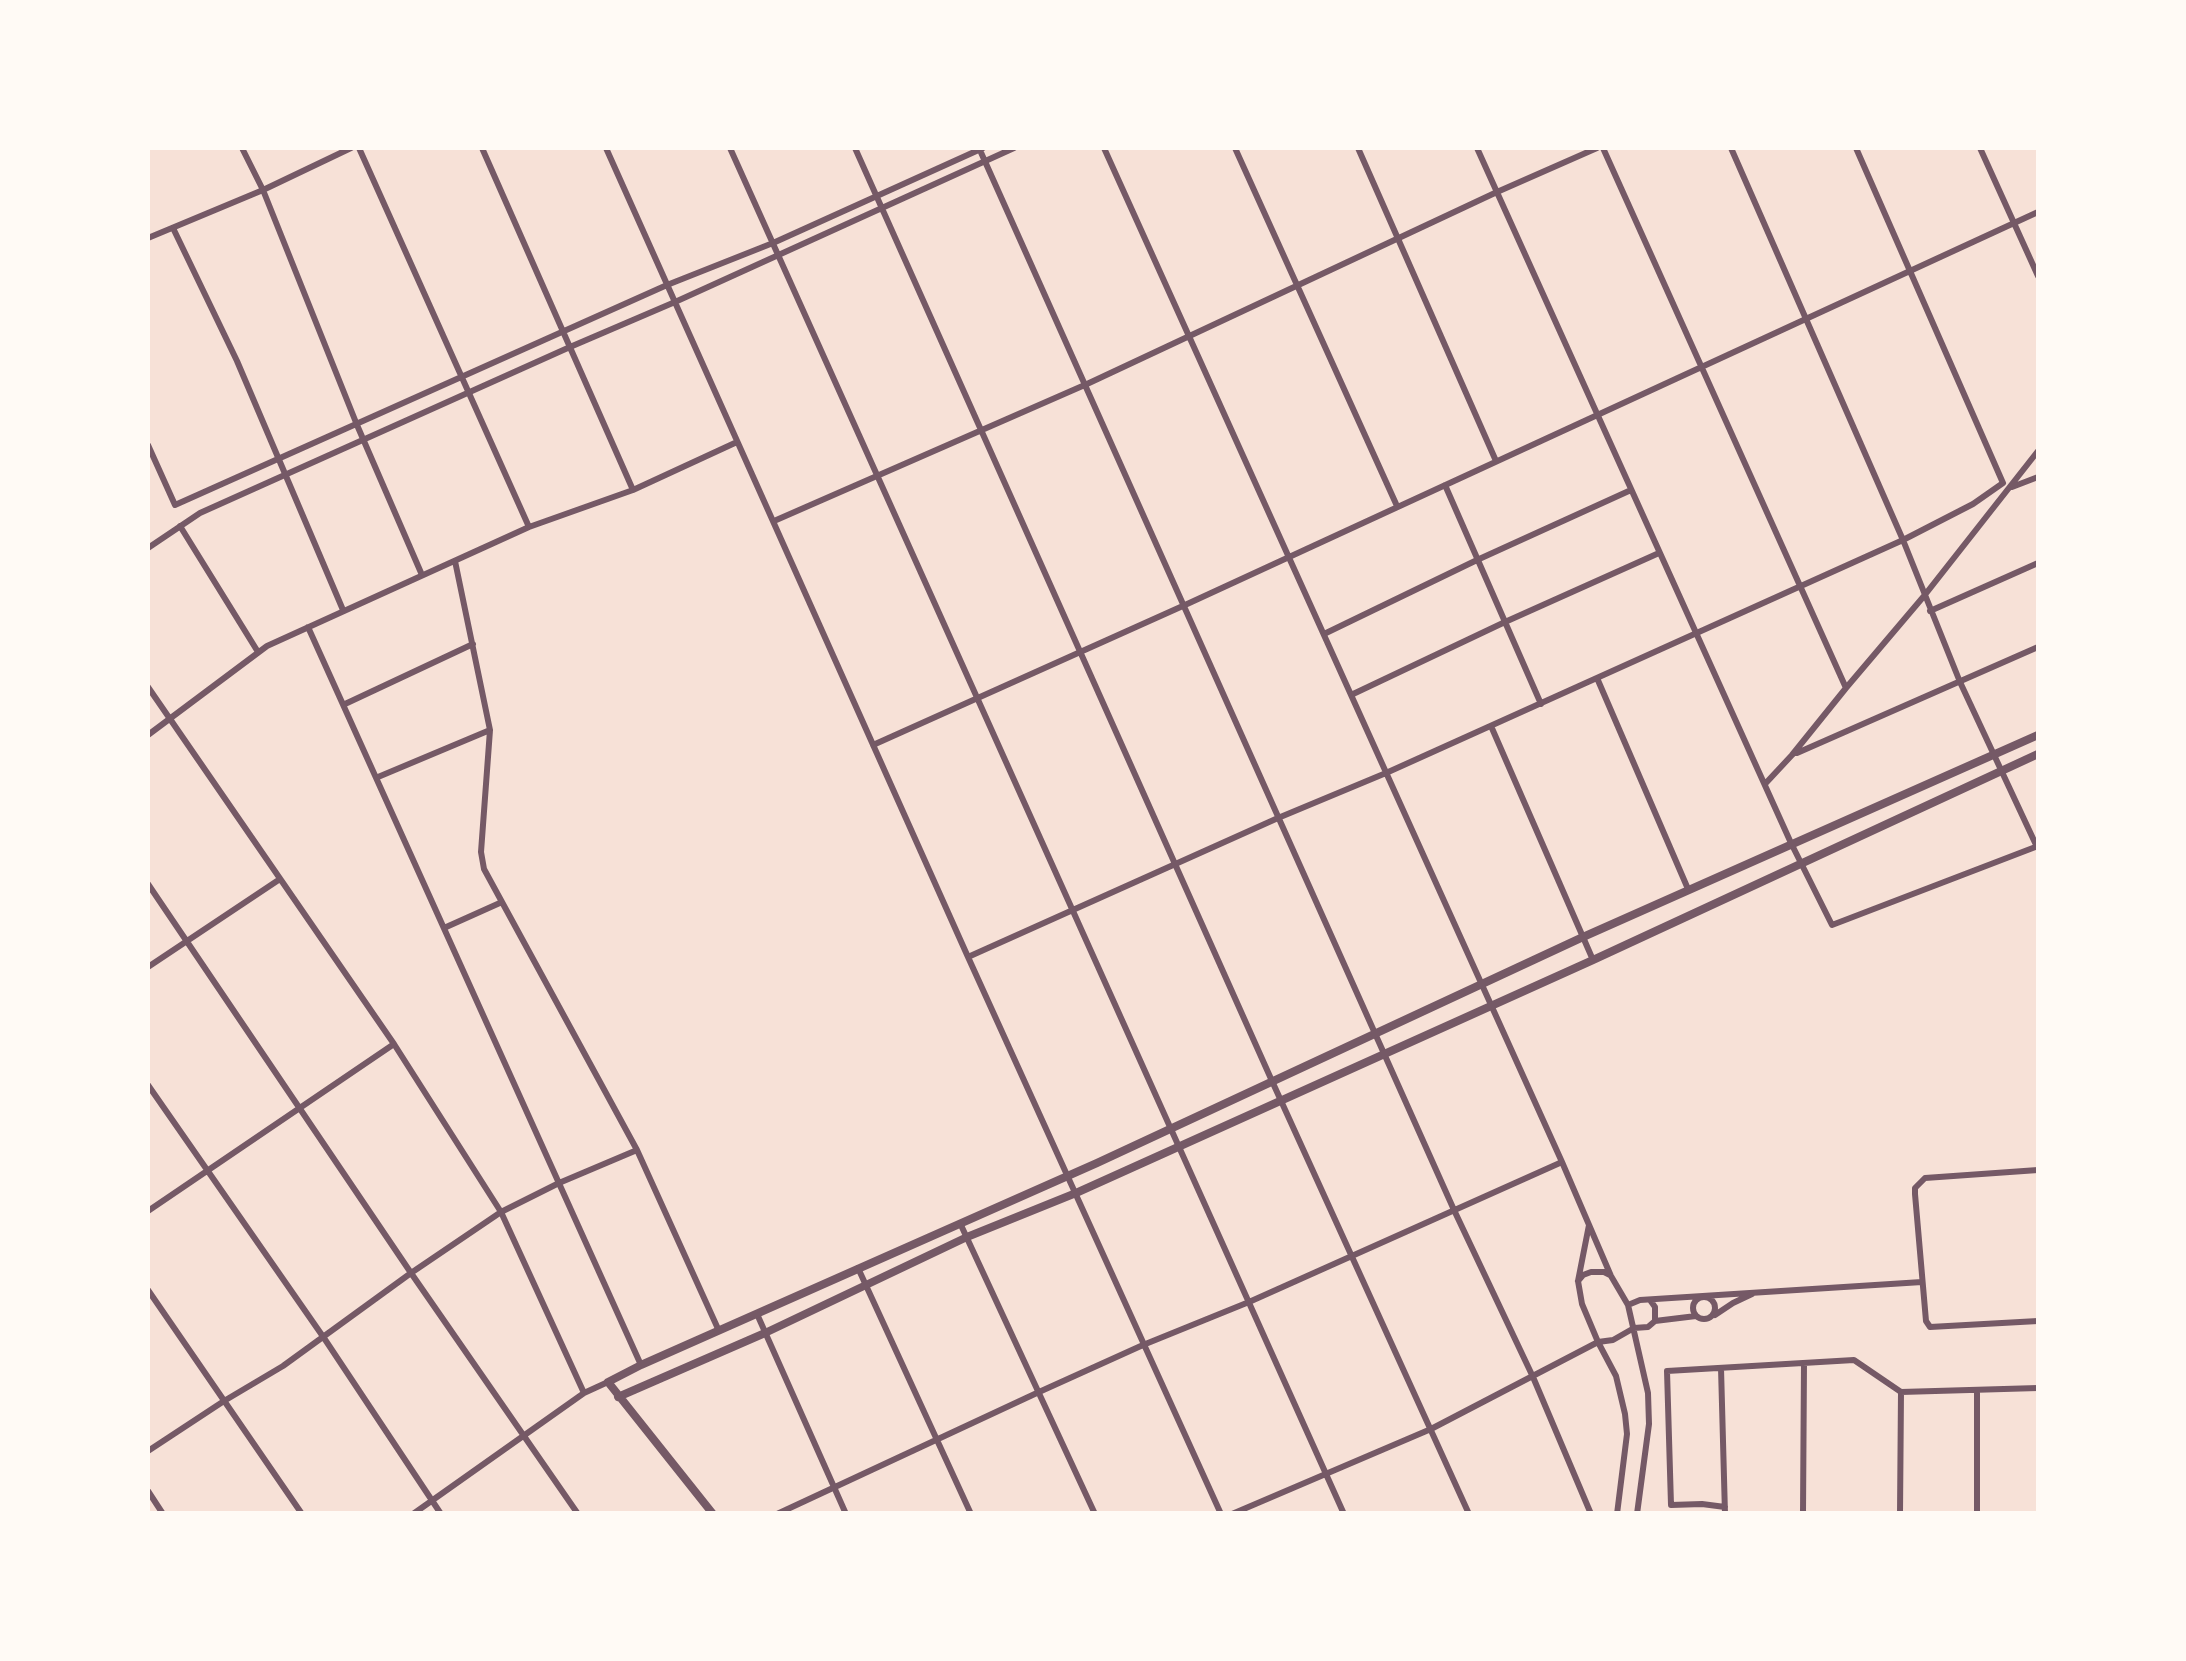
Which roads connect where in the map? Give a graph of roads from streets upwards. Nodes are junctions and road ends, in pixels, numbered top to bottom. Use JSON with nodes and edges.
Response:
{"nodes":[{"id":1,"x":242,"y":148,"type":"edge"},
{"id":2,"x":351,"y":148,"type":"edge"},
{"id":3,"x":359,"y":148,"type":"edge"},
{"id":4,"x":482,"y":148,"type":"edge"},
{"id":5,"x":606,"y":148,"type":"edge"},
{"id":6,"x":730,"y":148,"type":"edge"},
{"id":7,"x":855,"y":148,"type":"edge"},
{"id":8,"x":981,"y":148,"type":"edge"},
{"id":9,"x":1014,"y":148,"type":"edge"},
{"id":10,"x":1104,"y":148,"type":"edge"},
{"id":11,"x":1235,"y":148,"type":"edge"},
{"id":12,"x":1358,"y":148,"type":"edge"},
{"id":13,"x":1477,"y":148,"type":"edge"},
{"id":14,"x":1600,"y":148,"type":"edge"},
{"id":15,"x":1731,"y":148,"type":"edge"},
{"id":16,"x":1856,"y":148,"type":"edge"},
{"id":17,"x":1980,"y":148,"type":"edge"},
{"id":18,"x":985,"y":160,"type":"junction"},
{"id":19,"x":262,"y":190,"type":"junction"},
{"id":20,"x":1497,"y":192,"type":"junction"},
{"id":21,"x":876,"y":196,"type":"junction"},
{"id":22,"x":882,"y":208,"type":"junction"},
{"id":23,"x":2038,"y":212,"type":"edge"},
{"id":24,"x":2014,"y":223,"type":"junction"},
{"id":25,"x":173,"y":228,"type":"junction"},
{"id":26,"x":148,"y":238,"type":"edge"},
{"id":27,"x":1397,"y":239,"type":"junction"},
{"id":28,"x":772,"y":243,"type":"junction"},
{"id":29,"x":778,"y":255,"type":"junction"},
{"id":30,"x":1911,"y":270,"type":"junction"},
{"id":31,"x":2038,"y":276,"type":"edge"},
{"id":32,"x":667,"y":285,"type":"junction"},
{"id":33,"x":1297,"y":285,"type":"junction"},
{"id":34,"x":675,"y":302,"type":"junction"},
{"id":35,"x":1807,"y":318,"type":"junction"},
{"id":36,"x":563,"y":331,"type":"junction"},
{"id":37,"x":1189,"y":336,"type":"junction"},
{"id":38,"x":570,"y":347,"type":"junction"},
{"id":39,"x":1702,"y":366,"type":"junction"},
{"id":40,"x":463,"y":378,"type":"junction"},
{"id":41,"x":1087,"y":384,"type":"junction"},
{"id":42,"x":468,"y":392,"type":"junction"},
{"id":43,"x":1597,"y":415,"type":"junction"},
{"id":44,"x":357,"y":425,"type":"junction"},
{"id":45,"x":982,"y":430,"type":"junction"},
{"id":46,"x":366,"y":440,"type":"junction"},
{"id":47,"x":737,"y":442,"type":"junction"},
{"id":48,"x":148,"y":445,"type":"edge"},
{"id":49,"x":2038,"y":450,"type":"edge"},
{"id":50,"x":280,"y":459,"type":"junction"},
{"id":51,"x":1496,"y":461,"type":"junction"},
{"id":52,"x":286,"y":476,"type":"junction"},
{"id":53,"x":877,"y":476,"type":"junction"},
{"id":54,"x":2038,"y":477,"type":"edge"},
{"id":55,"x":1445,"y":485,"type":"junction"},
{"id":56,"x":2006,"y":486,"type":"junction"},
{"id":57,"x":633,"y":490,"type":"junction"},
{"id":58,"x":1631,"y":490,"type":"junction"},
{"id":59,"x":1398,"y":507,"type":"junction"},
{"id":60,"x":773,"y":521,"type":"junction"},
{"id":61,"x":180,"y":526,"type":"junction"},
{"id":62,"x":528,"y":527,"type":"junction"},
{"id":63,"x":1903,"y":540,"type":"junction"},
{"id":64,"x":148,"y":548,"type":"edge"},
{"id":65,"x":1660,"y":553,"type":"junction"},
{"id":66,"x":1289,"y":557,"type":"junction"},
{"id":67,"x":1477,"y":560,"type":"junction"},
{"id":68,"x":455,"y":561,"type":"junction"},
{"id":69,"x":2038,"y":564,"type":"edge"},
{"id":70,"x":422,"y":575,"type":"junction"},
{"id":71,"x":1801,"y":586,"type":"junction"},
{"id":72,"x":1924,"y":596,"type":"junction"},
{"id":73,"x":1185,"y":605,"type":"junction"},
{"id":74,"x":343,"y":610,"type":"junction"},
{"id":75,"x":1930,"y":610,"type":"junction"},
{"id":76,"x":1505,"y":622,"type":"junction"},
{"id":77,"x":308,"y":627,"type":"junction"},
{"id":78,"x":1324,"y":634,"type":"junction"},
{"id":79,"x":1696,"y":634,"type":"junction"},
{"id":80,"x":473,"y":644,"type":"junction"},
{"id":81,"x":2038,"y":647,"type":"edge"},
{"id":82,"x":258,"y":652,"type":"junction"},
{"id":83,"x":1081,"y":652,"type":"junction"},
{"id":84,"x":1597,"y":678,"type":"junction"},
{"id":85,"x":1960,"y":682,"type":"junction"},
{"id":86,"x":148,"y":687,"type":"edge"},
{"id":87,"x":1846,"y":688,"type":"junction"},
{"id":88,"x":1351,"y":695,"type":"junction"},
{"id":89,"x":977,"y":698,"type":"junction"},
{"id":90,"x":344,"y":704,"type":"junction"},
{"id":91,"x":1541,"y":704,"type":"junction"},
{"id":92,"x":169,"y":720,"type":"junction"},
{"id":93,"x":1491,"y":726,"type":"junction"},
{"id":94,"x":490,"y":730,"type":"junction"},
{"id":95,"x":148,"y":735,"type":"edge"},
{"id":96,"x":2038,"y":735,"type":"edge"},
{"id":97,"x":873,"y":745,"type":"junction"},
{"id":98,"x":2038,"y":754,"type":"edge"},
{"id":99,"x":1792,"y":755,"type":"junction"},
{"id":100,"x":1995,"y":756,"type":"junction"},
{"id":101,"x":2001,"y":771,"type":"junction"},
{"id":102,"x":1386,"y":773,"type":"junction"},
{"id":103,"x":378,"y":777,"type":"junction"},
{"id":104,"x":1764,"y":784,"type":"junction"},
{"id":105,"x":1278,"y":818,"type":"junction"},
{"id":106,"x":1790,"y":844,"type":"junction"},
{"id":107,"x":2038,"y":848,"type":"edge"},
{"id":108,"x":1801,"y":863,"type":"junction"},
{"id":109,"x":1176,"y":864,"type":"junction"},
{"id":110,"x":280,"y":879,"type":"junction"},
{"id":111,"x":148,"y":884,"type":"edge"},
{"id":112,"x":1688,"y":889,"type":"junction"},
{"id":113,"x":502,"y":902,"type":"junction"},
{"id":114,"x":1071,"y":912,"type":"junction"},
{"id":115,"x":444,"y":928,"type":"junction"},
{"id":116,"x":1583,"y":936,"type":"junction"},
{"id":117,"x":186,"y":941,"type":"junction"},
{"id":118,"x":968,"y":957,"type":"junction"},
{"id":119,"x":1593,"y":960,"type":"junction"},
{"id":120,"x":148,"y":968,"type":"edge"},
{"id":121,"x":1480,"y":984,"type":"junction"},
{"id":122,"x":1492,"y":1006,"type":"junction"},
{"id":123,"x":1376,"y":1032,"type":"junction"},
{"id":124,"x":394,"y":1044,"type":"junction"},
{"id":125,"x":1384,"y":1054,"type":"junction"},
{"id":126,"x":1272,"y":1080,"type":"junction"},
{"id":127,"x":148,"y":1085,"type":"edge"},
{"id":128,"x":1283,"y":1100,"type":"junction"},
{"id":129,"x":299,"y":1107,"type":"junction"},
{"id":130,"x":1169,"y":1128,"type":"junction"},
{"id":131,"x":1178,"y":1146,"type":"junction"},
{"id":132,"x":636,"y":1150,"type":"junction"},
{"id":133,"x":1562,"y":1162,"type":"junction"},
{"id":134,"x":206,"y":1170,"type":"junction"},
{"id":135,"x":2038,"y":1170,"type":"edge"},
{"id":136,"x":1068,"y":1175,"type":"junction"},
{"id":137,"x":558,"y":1183,"type":"junction"},
{"id":138,"x":1076,"y":1193,"type":"junction"},
{"id":139,"x":1454,"y":1210,"type":"junction"},
{"id":140,"x":148,"y":1212,"type":"edge"},
{"id":141,"x":501,"y":1212,"type":"junction"},
{"id":142,"x":960,"y":1223,"type":"junction"},
{"id":143,"x":1590,"y":1223,"type":"junction"},
{"id":144,"x":967,"y":1237,"type":"junction"},
{"id":145,"x":1352,"y":1256,"type":"junction"},
{"id":146,"x":858,"y":1268,"type":"junction"},
{"id":147,"x":411,"y":1273,"type":"junction"},
{"id":148,"x":1611,"y":1276,"type":"junction"},
{"id":149,"x":1578,"y":1282,"type":"junction"},
{"id":150,"x":1922,"y":1282,"type":"junction"},
{"id":151,"x":866,"y":1284,"type":"junction"},
{"id":152,"x":148,"y":1290,"type":"edge"},
{"id":153,"x":1758,"y":1292,"type":"junction"},
{"id":154,"x":1702,"y":1297,"type":"junction"},
{"id":155,"x":1650,"y":1300,"type":"junction"},
{"id":156,"x":1248,"y":1302,"type":"junction"},
{"id":157,"x":1628,"y":1305,"type":"junction"},
{"id":158,"x":756,"y":1314,"type":"junction"},
{"id":159,"x":1696,"y":1316,"type":"junction"},
{"id":160,"x":1710,"y":1318,"type":"junction"},
{"id":161,"x":2038,"y":1320,"type":"edge"},
{"id":162,"x":1655,"y":1322,"type":"junction"},
{"id":163,"x":1634,"y":1328,"type":"junction"},
{"id":164,"x":719,"y":1331,"type":"junction"},
{"id":165,"x":765,"y":1332,"type":"junction"},
{"id":166,"x":324,"y":1338,"type":"junction"},
{"id":167,"x":1598,"y":1342,"type":"junction"},
{"id":168,"x":1143,"y":1345,"type":"junction"},
{"id":169,"x":1804,"y":1363,"type":"junction"},
{"id":170,"x":641,"y":1364,"type":"junction"},
{"id":171,"x":1721,"y":1368,"type":"junction"},
{"id":172,"x":1533,"y":1377,"type":"junction"},
{"id":173,"x":608,"y":1382,"type":"junction"},
{"id":174,"x":2038,"y":1388,"type":"edge"},
{"id":175,"x":1978,"y":1390,"type":"junction"},
{"id":176,"x":1039,"y":1392,"type":"junction"},
{"id":177,"x":1901,"y":1392,"type":"junction"},
{"id":178,"x":584,"y":1394,"type":"junction"},
{"id":179,"x":618,"y":1397,"type":"junction"},
{"id":180,"x":224,"y":1401,"type":"junction"},
{"id":181,"x":1430,"y":1429,"type":"junction"},
{"id":182,"x":524,"y":1436,"type":"junction"},
{"id":183,"x":938,"y":1437,"type":"junction"},
{"id":184,"x":148,"y":1451,"type":"edge"},
{"id":185,"x":1326,"y":1473,"type":"junction"},
{"id":186,"x":834,"y":1488,"type":"junction"},
{"id":187,"x":148,"y":1490,"type":"edge"},
{"id":188,"x":432,"y":1500,"type":"junction"},
{"id":189,"x":1725,"y":1510,"type":"edge"},
{"id":190,"x":163,"y":1514,"type":"edge"},
{"id":191,"x":302,"y":1514,"type":"edge"},
{"id":192,"x":412,"y":1514,"type":"edge"},
{"id":193,"x":442,"y":1514,"type":"edge"},
{"id":194,"x":578,"y":1514,"type":"edge"},
{"id":195,"x":713,"y":1514,"type":"edge"},
{"id":196,"x":776,"y":1514,"type":"edge"},
{"id":197,"x":846,"y":1514,"type":"edge"},
{"id":198,"x":971,"y":1514,"type":"edge"},
{"id":199,"x":1095,"y":1514,"type":"edge"},
{"id":200,"x":1221,"y":1514,"type":"edge"},
{"id":201,"x":1232,"y":1514,"type":"edge"},
{"id":202,"x":1344,"y":1514,"type":"edge"},
{"id":203,"x":1468,"y":1514,"type":"edge"},
{"id":204,"x":1591,"y":1514,"type":"edge"},
{"id":205,"x":1617,"y":1514,"type":"edge"},
{"id":206,"x":1638,"y":1514,"type":"edge"},
{"id":207,"x":1803,"y":1514,"type":"edge"},
{"id":208,"x":1900,"y":1514,"type":"edge"},
{"id":209,"x":1977,"y":1514,"type":"edge"}],
"edges":[{"from":1,"to":19,"type":"street"},
{"from":2,"to":19,"type":"street"},
{"from":3,"to":40,"type":"street"},
{"from":4,"to":36,"type":"street"},
{"from":5,"to":32,"type":"street"},
{"from":6,"to":28,"type":"street"},
{"from":7,"to":21,"type":"street"},
{"from":8,"to":18,"type":"street"},
{"from":8,"to":21,"type":"street"},
{"from":9,"to":18,"type":"street"},
{"from":10,"to":37,"type":"street"},
{"from":11,"to":33,"type":"street"},
{"from":12,"to":27,"type":"street"},
{"from":13,"to":20,"type":"street"},
{"from":14,"to":20,"type":"street"},
{"from":14,"to":39,"type":"street"},
{"from":15,"to":35,"type":"street"},
{"from":16,"to":30,"type":"street"},
{"from":17,"to":24,"type":"street"},
{"from":18,"to":22,"type":"street"},
{"from":18,"to":41,"type":"street"},
{"from":19,"to":25,"type":"street"},
{"from":19,"to":44,"type":"street"},
{"from":20,"to":27,"type":"street"},
{"from":20,"to":43,"type":"street"},
{"from":21,"to":22,"type":"street"},
{"from":21,"to":28,"type":"street"},
{"from":22,"to":29,"type":"street"},
{"from":22,"to":45,"type":"street"},
{"from":23,"to":24,"type":"street"},
{"from":24,"to":30,"type":"street"},
{"from":24,"to":31,"type":"street"},
{"from":25,"to":26,"type":"street"},
{"from":25,"to":50,"type":"street"},
{"from":27,"to":33,"type":"street"},
{"from":27,"to":51,"type":"street"},
{"from":28,"to":29,"type":"street"},
{"from":28,"to":32,"type":"street"},
{"from":29,"to":34,"type":"street"},
{"from":29,"to":53,"type":"street"},
{"from":30,"to":35,"type":"street"},
{"from":30,"to":56,"type":"street"},
{"from":32,"to":34,"type":"street"},
{"from":32,"to":36,"type":"street"},
{"from":33,"to":37,"type":"street"},
{"from":33,"to":59,"type":"street"},
{"from":34,"to":38,"type":"street"},
{"from":34,"to":47,"type":"street"},
{"from":35,"to":39,"type":"street"},
{"from":35,"to":63,"type":"street"},
{"from":36,"to":38,"type":"street"},
{"from":36,"to":40,"type":"street"},
{"from":37,"to":41,"type":"street"},
{"from":37,"to":66,"type":"street"},
{"from":38,"to":42,"type":"street"},
{"from":38,"to":57,"type":"street"},
{"from":39,"to":43,"type":"street"},
{"from":39,"to":71,"type":"street"},
{"from":40,"to":42,"type":"street"},
{"from":40,"to":44,"type":"street"},
{"from":41,"to":45,"type":"street"},
{"from":41,"to":73,"type":"street"},
{"from":42,"to":46,"type":"street"},
{"from":42,"to":62,"type":"street"},
{"from":43,"to":51,"type":"street"},
{"from":43,"to":58,"type":"street"},
{"from":44,"to":46,"type":"street"},
{"from":44,"to":50,"type":"street"},
{"from":45,"to":53,"type":"street"},
{"from":45,"to":83,"type":"street"},
{"from":46,"to":52,"type":"street"},
{"from":46,"to":70,"type":"street"},
{"from":47,"to":57,"type":"street"},
{"from":47,"to":60,"type":"street"},
{"from":48,"to":50,"type":"street"},
{"from":49,"to":56,"type":"street"},
{"from":50,"to":52,"type":"street"},
{"from":51,"to":55,"type":"street"},
{"from":52,"to":61,"type":"street"},
{"from":52,"to":74,"type":"street"},
{"from":53,"to":60,"type":"street"},
{"from":53,"to":89,"type":"street"},
{"from":54,"to":56,"type":"street"},
{"from":55,"to":59,"type":"street"},
{"from":55,"to":67,"type":"street"},
{"from":56,"to":63,"type":"street"},
{"from":56,"to":72,"type":"street"},
{"from":57,"to":62,"type":"street"},
{"from":58,"to":65,"type":"street"},
{"from":58,"to":67,"type":"street"},
{"from":59,"to":66,"type":"street"},
{"from":60,"to":97,"type":"street"},
{"from":61,"to":64,"type":"street"},
{"from":61,"to":82,"type":"street"},
{"from":62,"to":68,"type":"street"},
{"from":63,"to":71,"type":"street"},
{"from":63,"to":72,"type":"street"},
{"from":65,"to":76,"type":"street"},
{"from":65,"to":79,"type":"street"},
{"from":66,"to":73,"type":"street"},
{"from":66,"to":78,"type":"street"},
{"from":67,"to":76,"type":"street"},
{"from":67,"to":78,"type":"street"},
{"from":68,"to":70,"type":"street"},
{"from":68,"to":80,"type":"street"},
{"from":69,"to":75,"type":"street"},
{"from":70,"to":74,"type":"street"},
{"from":71,"to":79,"type":"street"},
{"from":71,"to":87,"type":"street"},
{"from":72,"to":75,"type":"street"},
{"from":72,"to":87,"type":"street"},
{"from":73,"to":83,"type":"street"},
{"from":73,"to":105,"type":"street"},
{"from":74,"to":77,"type":"street"},
{"from":75,"to":85,"type":"street"},
{"from":76,"to":88,"type":"street"},
{"from":76,"to":91,"type":"street"},
{"from":77,"to":82,"type":"street"},
{"from":77,"to":90,"type":"street"},
{"from":78,"to":88,"type":"street"},
{"from":79,"to":84,"type":"street"},
{"from":79,"to":104,"type":"street"},
{"from":80,"to":90,"type":"street"},
{"from":80,"to":94,"type":"street"},
{"from":81,"to":85,"type":"street"},
{"from":82,"to":92,"type":"street"},
{"from":83,"to":89,"type":"street"},
{"from":83,"to":109,"type":"street"},
{"from":84,"to":91,"type":"street"},
{"from":84,"to":112,"type":"street"},
{"from":85,"to":99,"type":"street"},
{"from":85,"to":100,"type":"street"},
{"from":86,"to":92,"type":"street"},
{"from":87,"to":99,"type":"street"},
{"from":88,"to":102,"type":"street"},
{"from":89,"to":97,"type":"street"},
{"from":89,"to":114,"type":"street"},
{"from":90,"to":103,"type":"street"},
{"from":91,"to":93,"type":"street"},
{"from":92,"to":95,"type":"street"},
{"from":92,"to":110,"type":"street"},
{"from":93,"to":102,"type":"street"},
{"from":93,"to":116,"type":"street"},
{"from":94,"to":103,"type":"street"},
{"from":94,"to":113,"type":"street"},
{"from":96,"to":100,"type":"street"},
{"from":97,"to":118,"type":"street"},
{"from":98,"to":101,"type":"street"},
{"from":99,"to":104,"type":"street"},
{"from":100,"to":101,"type":"street"},
{"from":100,"to":106,"type":"street"},
{"from":101,"to":107,"type":"street"},
{"from":101,"to":108,"type":"street"},
{"from":102,"to":105,"type":"street"},
{"from":102,"to":121,"type":"street"},
{"from":103,"to":115,"type":"street"},
{"from":104,"to":106,"type":"street"},
{"from":105,"to":109,"type":"street"},
{"from":105,"to":123,"type":"street"},
{"from":106,"to":108,"type":"street"},
{"from":106,"to":112,"type":"street"},
{"from":107,"to":108,"type":"street"},
{"from":108,"to":119,"type":"street"},
{"from":109,"to":114,"type":"street"},
{"from":109,"to":126,"type":"street"},
{"from":110,"to":117,"type":"street"},
{"from":110,"to":124,"type":"street"},
{"from":111,"to":117,"type":"street"},
{"from":112,"to":116,"type":"street"},
{"from":113,"to":115,"type":"street"},
{"from":113,"to":132,"type":"street"},
{"from":114,"to":118,"type":"street"},
{"from":114,"to":130,"type":"street"},
{"from":115,"to":137,"type":"street"},
{"from":116,"to":119,"type":"street"},
{"from":116,"to":121,"type":"street"},
{"from":117,"to":120,"type":"street"},
{"from":117,"to":129,"type":"street"},
{"from":118,"to":136,"type":"street"},
{"from":119,"to":122,"type":"street"},
{"from":121,"to":122,"type":"street"},
{"from":121,"to":123,"type":"street"},
{"from":122,"to":125,"type":"street"},
{"from":122,"to":133,"type":"street"},
{"from":123,"to":125,"type":"street"},
{"from":123,"to":126,"type":"street"},
{"from":124,"to":129,"type":"street"},
{"from":124,"to":141,"type":"street"},
{"from":125,"to":128,"type":"street"},
{"from":125,"to":139,"type":"street"},
{"from":126,"to":128,"type":"street"},
{"from":126,"to":130,"type":"street"},
{"from":127,"to":134,"type":"street"},
{"from":128,"to":131,"type":"street"},
{"from":128,"to":145,"type":"street"},
{"from":129,"to":134,"type":"street"},
{"from":129,"to":147,"type":"street"},
{"from":130,"to":131,"type":"street"},
{"from":130,"to":136,"type":"street"},
{"from":131,"to":138,"type":"street"},
{"from":131,"to":156,"type":"street"},
{"from":132,"to":137,"type":"street"},
{"from":132,"to":164,"type":"street"},
{"from":133,"to":139,"type":"street"},
{"from":133,"to":143,"type":"street"},
{"from":134,"to":140,"type":"street"},
{"from":134,"to":166,"type":"street"},
{"from":135,"to":150,"type":"street"},
{"from":136,"to":138,"type":"street"},
{"from":136,"to":142,"type":"street"},
{"from":137,"to":141,"type":"street"},
{"from":137,"to":170,"type":"street"},
{"from":138,"to":144,"type":"street"},
{"from":138,"to":168,"type":"street"},
{"from":139,"to":145,"type":"street"},
{"from":139,"to":172,"type":"street"},
{"from":141,"to":147,"type":"street"},
{"from":141,"to":178,"type":"street"},
{"from":142,"to":144,"type":"street"},
{"from":142,"to":146,"type":"street"},
{"from":143,"to":148,"type":"street"},
{"from":143,"to":149,"type":"street"},
{"from":144,"to":151,"type":"street"},
{"from":144,"to":176,"type":"street"},
{"from":145,"to":156,"type":"street"},
{"from":145,"to":181,"type":"street"},
{"from":146,"to":151,"type":"street"},
{"from":146,"to":158,"type":"street"},
{"from":147,"to":166,"type":"street"},
{"from":147,"to":182,"type":"street"},
{"from":148,"to":149,"type":"street"},
{"from":148,"to":157,"type":"street"},
{"from":149,"to":167,"type":"street"},
{"from":150,"to":153,"type":"street"},
{"from":150,"to":161,"type":"street"},
{"from":151,"to":165,"type":"street"},
{"from":151,"to":183,"type":"street"},
{"from":152,"to":180,"type":"street"},
{"from":153,"to":154,"type":"street"},
{"from":153,"to":160,"type":"street"},
{"from":154,"to":155,"type":"street"},
{"from":154,"to":159,"type":"street"},
{"from":154,"to":160,"type":"street"},
{"from":155,"to":157,"type":"street"},
{"from":155,"to":162,"type":"street"},
{"from":156,"to":168,"type":"street"},
{"from":156,"to":185,"type":"street"},
{"from":157,"to":163,"type":"street"},
{"from":158,"to":164,"type":"street"},
{"from":158,"to":165,"type":"street"},
{"from":159,"to":160,"type":"street"},
{"from":159,"to":162,"type":"street"},
{"from":162,"to":163,"type":"street"},
{"from":163,"to":167,"type":"street"},
{"from":163,"to":206,"type":"street"},
{"from":164,"to":170,"type":"street"},
{"from":165,"to":179,"type":"street"},
{"from":165,"to":186,"type":"street"},
{"from":166,"to":180,"type":"street"},
{"from":166,"to":188,"type":"street"},
{"from":167,"to":172,"type":"street"},
{"from":167,"to":205,"type":"street"},
{"from":168,"to":176,"type":"street"},
{"from":168,"to":200,"type":"street"},
{"from":169,"to":171,"type":"street"},
{"from":169,"to":177,"type":"street"},
{"from":169,"to":207,"type":"street"},
{"from":170,"to":173,"type":"street"},
{"from":171,"to":189,"type":"street"},
{"from":171,"to":189,"type":"street"},
{"from":172,"to":181,"type":"street"},
{"from":172,"to":204,"type":"street"},
{"from":173,"to":178,"type":"street"},
{"from":173,"to":179,"type":"street"},
{"from":174,"to":175,"type":"street"},
{"from":175,"to":177,"type":"street"},
{"from":175,"to":209,"type":"street"},
{"from":176,"to":183,"type":"street"},
{"from":176,"to":199,"type":"street"},
{"from":177,"to":208,"type":"street"},
{"from":178,"to":182,"type":"street"},
{"from":179,"to":195,"type":"street"},
{"from":180,"to":184,"type":"street"},
{"from":180,"to":191,"type":"street"},
{"from":181,"to":185,"type":"street"},
{"from":181,"to":203,"type":"street"},
{"from":182,"to":188,"type":"street"},
{"from":182,"to":194,"type":"street"},
{"from":183,"to":186,"type":"street"},
{"from":183,"to":198,"type":"street"},
{"from":185,"to":201,"type":"street"},
{"from":185,"to":202,"type":"street"},
{"from":186,"to":196,"type":"street"},
{"from":186,"to":197,"type":"street"},
{"from":187,"to":190,"type":"street"},
{"from":188,"to":192,"type":"street"},
{"from":188,"to":193,"type":"street"}]}
